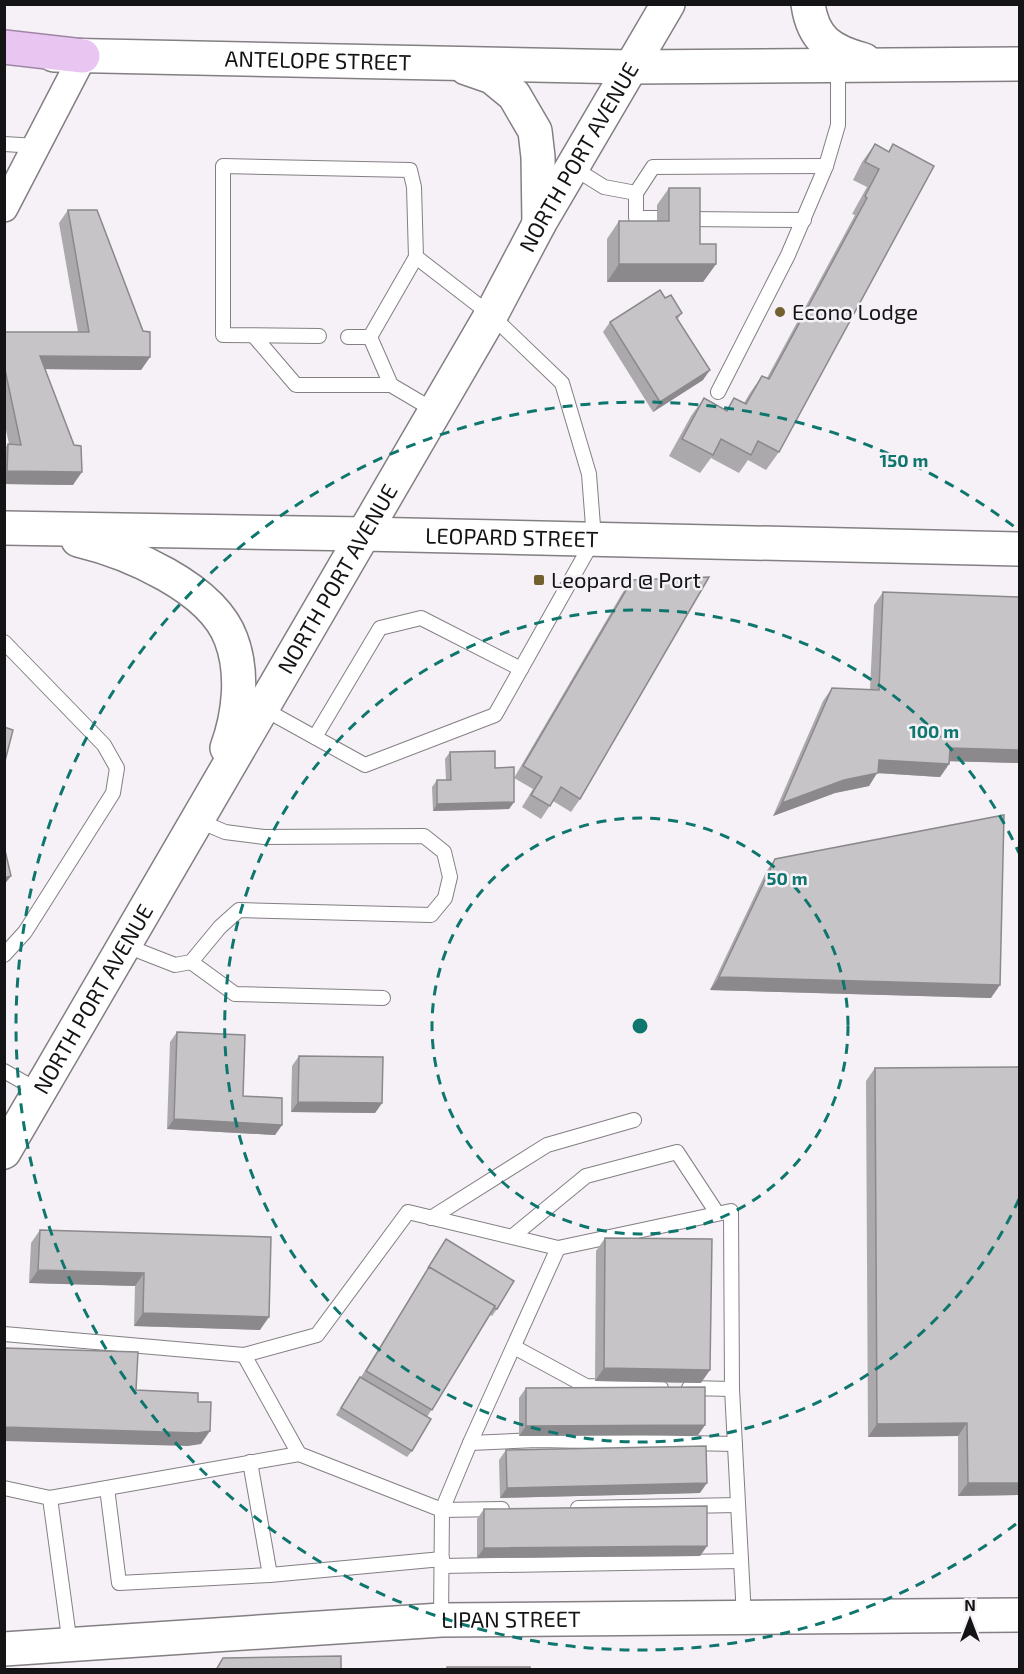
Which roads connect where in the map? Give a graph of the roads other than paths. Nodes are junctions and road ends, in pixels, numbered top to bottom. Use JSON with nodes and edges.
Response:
{"nodes":[{"id":1,"x":668,"y":4,"type":"edge"},
{"id":2,"x":808,"y":4,"type":"edge"},
{"id":3,"x":4,"y":47,"type":"edge"},
{"id":4,"x":4,"y":55,"type":"edge"},
{"id":5,"x":83,"y":56,"type":"junction"},
{"id":6,"x":450,"y":62,"type":"junction"},
{"id":7,"x":838,"y":64,"type":"junction"},
{"id":8,"x":878,"y":64,"type":"junction"},
{"id":9,"x":1020,"y":64,"type":"edge"},
{"id":10,"x":631,"y":67,"type":"junction"},
{"id":11,"x":4,"y":144,"type":"edge"},
{"id":12,"x":37,"y":146,"type":"junction"},
{"id":13,"x":826,"y":166,"type":"junction"},
{"id":14,"x":572,"y":167,"type":"junction"},
{"id":15,"x":636,"y":192,"type":"junction"},
{"id":16,"x":4,"y":208,"type":"edge"},
{"id":17,"x":657,"y":218,"type":"edge"},
{"id":18,"x":688,"y":219,"type":"edge"},
{"id":19,"x":804,"y":220,"type":"junction"},
{"id":20,"x":539,"y":224,"type":"junction"},
{"id":21,"x":416,"y":257,"type":"junction"},
{"id":22,"x":491,"y":315,"type":"junction"},
{"id":23,"x":254,"y":336,"type":"junction"},
{"id":24,"x":319,"y":336,"type":"dead end"},
{"id":25,"x":348,"y":337,"type":"dead end"},
{"id":26,"x":370,"y":337,"type":"junction"},
{"id":27,"x":391,"y":385,"type":"junction"},
{"id":28,"x":718,"y":392,"type":"dead end"},
{"id":29,"x":435,"y":411,"type":"junction"},
{"id":30,"x":4,"y":529,"type":"edge"},
{"id":31,"x":363,"y":534,"type":"junction"},
{"id":32,"x":594,"y":539,"type":"junction"},
{"id":33,"x":1020,"y":549,"type":"edge"},
{"id":34,"x":4,"y":642,"type":"edge"},
{"id":35,"x":521,"y":669,"type":"junction"},
{"id":36,"x":262,"y":708,"type":"junction"},
{"id":37,"x":315,"y":737,"type":"junction"},
{"id":38,"x":201,"y":813,"type":"junction"},
{"id":39,"x":124,"y":945,"type":"junction"},
{"id":40,"x":4,"y":955,"type":"edge"},
{"id":41,"x":191,"y":962,"type":"junction"},
{"id":42,"x":382,"y":998,"type":"dead end"},
{"id":43,"x":4,"y":1071,"type":"edge"},
{"id":44,"x":39,"y":1091,"type":"junction"},
{"id":45,"x":634,"y":1120,"type":"dead end"},
{"id":46,"x":4,"y":1152,"type":"edge"},
{"id":47,"x":717,"y":1213,"type":"junction"},
{"id":48,"x":431,"y":1218,"type":"junction"},
{"id":49,"x":513,"y":1236,"type":"junction"},
{"id":50,"x":558,"y":1248,"type":"junction"},
{"id":51,"x":4,"y":1334,"type":"edge"},
{"id":52,"x":514,"y":1347,"type":"junction"},
{"id":53,"x":244,"y":1355,"type":"junction"},
{"id":54,"x":732,"y":1389,"type":"junction"},
{"id":55,"x":470,"y":1443,"type":"junction"},
{"id":56,"x":735,"y":1444,"type":"junction"},
{"id":57,"x":299,"y":1454,"type":"junction"},
{"id":58,"x":250,"y":1462,"type":"junction"},
{"id":59,"x":4,"y":1488,"type":"edge"},
{"id":60,"x":107,"y":1488,"type":"junction"},
{"id":61,"x":50,"y":1498,"type":"junction"},
{"id":62,"x":738,"y":1505,"type":"junction"},
{"id":63,"x":561,"y":1508,"type":"edge"},
{"id":64,"x":513,"y":1509,"type":"edge"},
{"id":65,"x":442,"y":1510,"type":"junction"},
{"id":66,"x":741,"y":1561,"type":"junction"},
{"id":67,"x":442,"y":1563,"type":"junction"},
{"id":68,"x":270,"y":1575,"type":"junction"},
{"id":69,"x":1020,"y":1615,"type":"edge"},
{"id":70,"x":744,"y":1617,"type":"junction"},
{"id":71,"x":441,"y":1620,"type":"junction"},
{"id":72,"x":70,"y":1645,"type":"junction"},
{"id":73,"x":4,"y":1649,"type":"edge"}],
"edges":[{"from":1,"to":10,"type":"main road","name":"NORTH PORT AVENUE"},
{"from":2,"to":8,"type":"main road"},
{"from":3,"to":5,"type":"highway"},
{"from":4,"to":5,"type":"main road","name":"ANTELOPE STREET"},
{"from":5,"to":6,"type":"main road","name":"ANTELOPE STREET"},
{"from":5,"to":12,"type":"street"},
{"from":6,"to":10,"type":"main road","name":"ANTELOPE STREET"},
{"from":6,"to":20,"type":"main road"},
{"from":7,"to":8,"type":"main road","name":"ANTELOPE STREET"},
{"from":7,"to":10,"type":"main road","name":"ANTELOPE STREET"},
{"from":7,"to":13,"type":"lane"},
{"from":8,"to":9,"type":"main road","name":"ANTELOPE STREET"},
{"from":10,"to":14,"type":"main road","name":"NORTH PORT AVENUE"},
{"from":11,"to":12,"type":"lane"},
{"from":12,"to":16,"type":"street"},
{"from":13,"to":15,"type":"lane"},
{"from":13,"to":19,"type":"lane"},
{"from":14,"to":15,"type":"lane"},
{"from":14,"to":20,"type":"main road","name":"NORTH PORT AVENUE"},
{"from":15,"to":17,"type":"lane"},
{"from":18,"to":19,"type":"lane"},
{"from":19,"to":28,"type":"lane"},
{"from":20,"to":22,"type":"main road","name":"NORTH PORT AVENUE"},
{"from":21,"to":22,"type":"lane"},
{"from":21,"to":23,"type":"lane"},
{"from":21,"to":26,"type":"lane"},
{"from":22,"to":29,"type":"main road","name":"NORTH PORT AVENUE"},
{"from":22,"to":32,"type":"lane"},
{"from":23,"to":24,"type":"lane"},
{"from":23,"to":27,"type":"lane"},
{"from":25,"to":26,"type":"lane"},
{"from":26,"to":27,"type":"lane"},
{"from":27,"to":29,"type":"lane"},
{"from":29,"to":31,"type":"main road","name":"NORTH PORT AVENUE"},
{"from":30,"to":31,"type":"main road","name":"LEOPARD STREET"},
{"from":30,"to":38,"type":"main road"},
{"from":31,"to":32,"type":"main road","name":"LEOPARD STREET"},
{"from":31,"to":36,"type":"main road","name":"NORTH PORT AVENUE"},
{"from":32,"to":33,"type":"main road","name":"LEOPARD STREET"},
{"from":32,"to":35,"type":"lane"},
{"from":34,"to":40,"type":"lane"},
{"from":35,"to":37,"type":"lane"},
{"from":35,"to":37,"type":"lane"},
{"from":36,"to":37,"type":"lane"},
{"from":36,"to":38,"type":"main road","name":"NORTH PORT AVENUE"},
{"from":38,"to":39,"type":"main road","name":"NORTH PORT AVENUE"},
{"from":38,"to":41,"type":"lane"},
{"from":39,"to":41,"type":"lane"},
{"from":39,"to":44,"type":"main road","name":"NORTH PORT AVENUE"},
{"from":41,"to":42,"type":"lane"},
{"from":43,"to":44,"type":"lane"},
{"from":44,"to":46,"type":"main road","name":"NORTH PORT AVENUE"},
{"from":45,"to":48,"type":"lane"},
{"from":47,"to":49,"type":"lane"},
{"from":47,"to":50,"type":"lane"},
{"from":47,"to":54,"type":"lane"},
{"from":48,"to":49,"type":"lane"},
{"from":48,"to":53,"type":"lane"},
{"from":49,"to":50,"type":"lane"},
{"from":50,"to":52,"type":"lane"},
{"from":51,"to":53,"type":"lane"},
{"from":52,"to":54,"type":"lane"},
{"from":52,"to":55,"type":"lane"},
{"from":53,"to":57,"type":"lane"},
{"from":54,"to":56,"type":"lane"},
{"from":55,"to":56,"type":"lane"},
{"from":55,"to":65,"type":"lane"},
{"from":56,"to":62,"type":"lane"},
{"from":57,"to":58,"type":"lane"},
{"from":57,"to":65,"type":"lane"},
{"from":58,"to":60,"type":"lane"},
{"from":58,"to":68,"type":"lane"},
{"from":59,"to":61,"type":"lane"},
{"from":60,"to":61,"type":"lane"},
{"from":60,"to":68,"type":"lane"},
{"from":61,"to":72,"type":"lane"},
{"from":62,"to":63,"type":"lane"},
{"from":62,"to":66,"type":"lane"},
{"from":64,"to":65,"type":"lane"},
{"from":65,"to":67,"type":"lane"},
{"from":66,"to":67,"type":"lane"},
{"from":66,"to":70,"type":"lane"},
{"from":67,"to":68,"type":"lane"},
{"from":67,"to":71,"type":"lane"},
{"from":69,"to":70,"type":"main road","name":"LIPAN STREET"},
{"from":70,"to":71,"type":"main road","name":"LIPAN STREET"},
{"from":71,"to":72,"type":"main road","name":"LIPAN STREET"},
{"from":72,"to":73,"type":"main road","name":"LIPAN STREET"}]}
